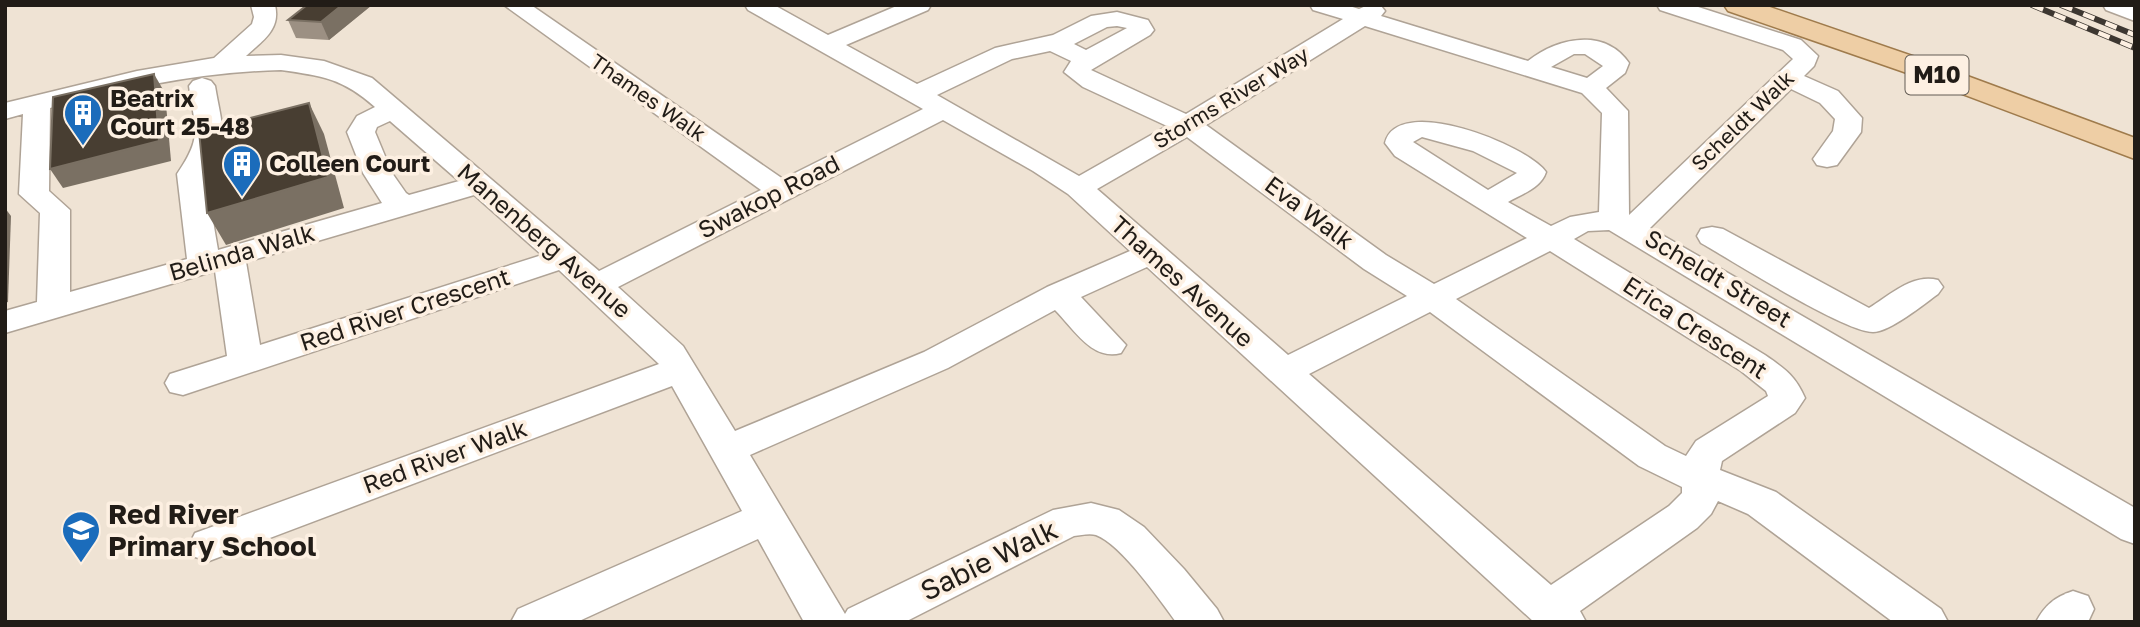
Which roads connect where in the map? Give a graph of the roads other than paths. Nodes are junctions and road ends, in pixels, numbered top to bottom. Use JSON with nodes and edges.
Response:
{"nodes":[{"id":1,"x":263,"y":5,"type":"edge"},
{"id":2,"x":515,"y":5,"type":"edge"},
{"id":3,"x":755,"y":5,"type":"edge"},
{"id":4,"x":920,"y":5,"type":"edge"},
{"id":5,"x":1321,"y":5,"type":"edge"},
{"id":6,"x":1384,"y":5,"type":"edge"},
{"id":7,"x":1668,"y":5,"type":"edge"},
{"id":8,"x":1737,"y":5,"type":"edge"},
{"id":9,"x":1799,"y":5,"type":"edge"},
{"id":10,"x":2113,"y":5,"type":"edge"},
{"id":11,"x":2135,"y":14,"type":"edge"},
{"id":12,"x":1361,"y":19,"type":"junction"},
{"id":13,"x":1060,"y":41,"type":"junction"},
{"id":14,"x":828,"y":44,"type":"junction"},
{"id":15,"x":1087,"y":59,"type":"junction"},
{"id":16,"x":1532,"y":70,"type":"junction"},
{"id":17,"x":211,"y":76,"type":"junction"},
{"id":18,"x":1788,"y":78,"type":"junction"},
{"id":19,"x":1591,"y":88,"type":"junction"},
{"id":20,"x":929,"y":102,"type":"junction"},
{"id":21,"x":37,"y":104,"type":"junction"},
{"id":22,"x":393,"y":109,"type":"junction"},
{"id":23,"x":5,"y":111,"type":"edge"},
{"id":24,"x":1188,"y":125,"type":"junction"},
{"id":25,"x":2135,"y":125,"type":"edge"},
{"id":26,"x":2135,"y":149,"type":"edge"},
{"id":27,"x":1827,"y":159,"type":"dead end"},
{"id":28,"x":480,"y":184,"type":"junction"},
{"id":29,"x":1078,"y":188,"type":"junction"},
{"id":30,"x":782,"y":191,"type":"junction"},
{"id":31,"x":1487,"y":202,"type":"dead end"},
{"id":32,"x":404,"y":206,"type":"junction"},
{"id":33,"x":1623,"y":224,"type":"junction"},
{"id":34,"x":1712,"y":236,"type":"dead end"},
{"id":35,"x":1551,"y":238,"type":"junction"},
{"id":36,"x":1151,"y":254,"type":"junction"},
{"id":37,"x":564,"y":258,"type":"junction"},
{"id":38,"x":216,"y":260,"type":"junction"},
{"id":39,"x":1771,"y":270,"type":"junction"},
{"id":40,"x":596,"y":285,"type":"junction"},
{"id":41,"x":1927,"y":287,"type":"dead end"},
{"id":42,"x":1736,"y":290,"type":"junction"},
{"id":43,"x":1432,"y":297,"type":"junction"},
{"id":44,"x":1049,"y":299,"type":"junction"},
{"id":45,"x":53,"y":308,"type":"junction"},
{"id":46,"x":5,"y":322,"type":"edge"},
{"id":47,"x":1109,"y":345,"type":"dead end"},
{"id":48,"x":245,"y":362,"type":"junction"},
{"id":49,"x":681,"y":369,"type":"junction"},
{"id":50,"x":1283,"y":372,"type":"junction"},
{"id":51,"x":183,"y":383,"type":"dead end"},
{"id":52,"x":728,"y":449,"type":"junction"},
{"id":53,"x":1705,"y":465,"type":"junction"},
{"id":54,"x":767,"y":517,"type":"junction"},
{"id":55,"x":2135,"y":528,"type":"edge"},
{"id":56,"x":209,"y":545,"type":"dead end"},
{"id":57,"x":1556,"y":615,"type":"edge"},
{"id":58,"x":533,"y":622,"type":"edge"},
{"id":59,"x":827,"y":622,"type":"edge"},
{"id":60,"x":863,"y":622,"type":"edge"},
{"id":61,"x":1202,"y":622,"type":"edge"},
{"id":62,"x":1926,"y":622,"type":"edge"}],
"edges":[{"from":1,"to":17,"type":"street"},
{"from":2,"to":30,"type":"street","name":"Thames Walk"},
{"from":3,"to":14,"type":"street","name":"Thames Avenue"},
{"from":4,"to":14,"type":"street"},
{"from":5,"to":12,"type":"street"},
{"from":6,"to":12,"type":"street","name":"Storms River Way"},
{"from":7,"to":18,"type":"street","name":"Scheldt Walk"},
{"from":8,"to":26,"type":"main road","number":"M10"},
{"from":9,"to":25,"type":"main road","number":"M10"},
{"from":10,"to":11,"type":"street"},
{"from":12,"to":16,"type":"street"},
{"from":12,"to":24,"type":"street","name":"Storms River Way"},
{"from":13,"to":15,"type":"street"},
{"from":13,"to":15,"type":"street","name":"Swakop Road"},
{"from":13,"to":20,"type":"street","name":"Swakop Road"},
{"from":14,"to":20,"type":"street","name":"Thames Avenue"},
{"from":15,"to":24,"type":"street","name":"Eva Walk"},
{"from":16,"to":19,"type":"street"},
{"from":16,"to":19,"type":"street"},
{"from":17,"to":21,"type":"street","name":"Manenberg Avenue"},
{"from":17,"to":22,"type":"street","name":"Manenberg Avenue"},
{"from":17,"to":38,"type":"street"},
{"from":18,"to":27,"type":"street"},
{"from":18,"to":33,"type":"street","name":"Scheldt Walk"},
{"from":19,"to":33,"type":"street"},
{"from":20,"to":29,"type":"street","name":"Thames Avenue"},
{"from":20,"to":30,"type":"street","name":"Swakop Road"},
{"from":21,"to":23,"type":"street","name":"Manenberg Avenue"},
{"from":21,"to":45,"type":"street"},
{"from":22,"to":28,"type":"street","name":"Manenberg Avenue"},
{"from":22,"to":32,"type":"street"},
{"from":24,"to":29,"type":"street","name":"Storms River Way"},
{"from":24,"to":43,"type":"street","name":"Eva Walk"},
{"from":28,"to":32,"type":"street","name":"Belinda Walk"},
{"from":28,"to":37,"type":"street","name":"Manenberg Avenue"},
{"from":29,"to":36,"type":"street","name":"Thames Avenue"},
{"from":30,"to":40,"type":"street","name":"Swakop Road"},
{"from":31,"to":35,"type":"street"},
{"from":32,"to":38,"type":"street","name":"Belinda Walk"},
{"from":33,"to":35,"type":"street","name":"Scheldt Street"},
{"from":33,"to":42,"type":"street","name":"Scheldt Street"},
{"from":34,"to":39,"type":"street"},
{"from":35,"to":43,"type":"street","name":"Scheldt Street"},
{"from":35,"to":53,"type":"street","name":"Erica Crescent"},
{"from":36,"to":44,"type":"street"},
{"from":36,"to":50,"type":"street","name":"Thames Avenue"},
{"from":37,"to":40,"type":"street","name":"Manenberg Avenue"},
{"from":37,"to":48,"type":"street","name":"Red River Crescent"},
{"from":38,"to":45,"type":"street","name":"Belinda Walk"},
{"from":38,"to":48,"type":"street"},
{"from":39,"to":41,"type":"street"},
{"from":39,"to":42,"type":"street"},
{"from":40,"to":49,"type":"street","name":"Manenberg Avenue"},
{"from":42,"to":55,"type":"street","name":"Scheldt Street"},
{"from":43,"to":50,"type":"street","name":"Scheldt Street"},
{"from":43,"to":53,"type":"street"},
{"from":44,"to":47,"type":"street"},
{"from":44,"to":52,"type":"street"},
{"from":45,"to":46,"type":"street","name":"Belinda Walk"},
{"from":48,"to":51,"type":"street","name":"Red River Crescent"},
{"from":49,"to":52,"type":"street","name":"Manenberg Avenue"},
{"from":49,"to":56,"type":"street","name":"Red River Walk"},
{"from":50,"to":57,"type":"street","name":"Thames Avenue"},
{"from":52,"to":54,"type":"street","name":"Manenberg Avenue"},
{"from":53,"to":57,"type":"street"},
{"from":53,"to":62,"type":"street"},
{"from":54,"to":58,"type":"street"},
{"from":54,"to":59,"type":"street","name":"Manenberg Avenue"},
{"from":60,"to":61,"type":"street","name":"Sabie Walk"}]}
